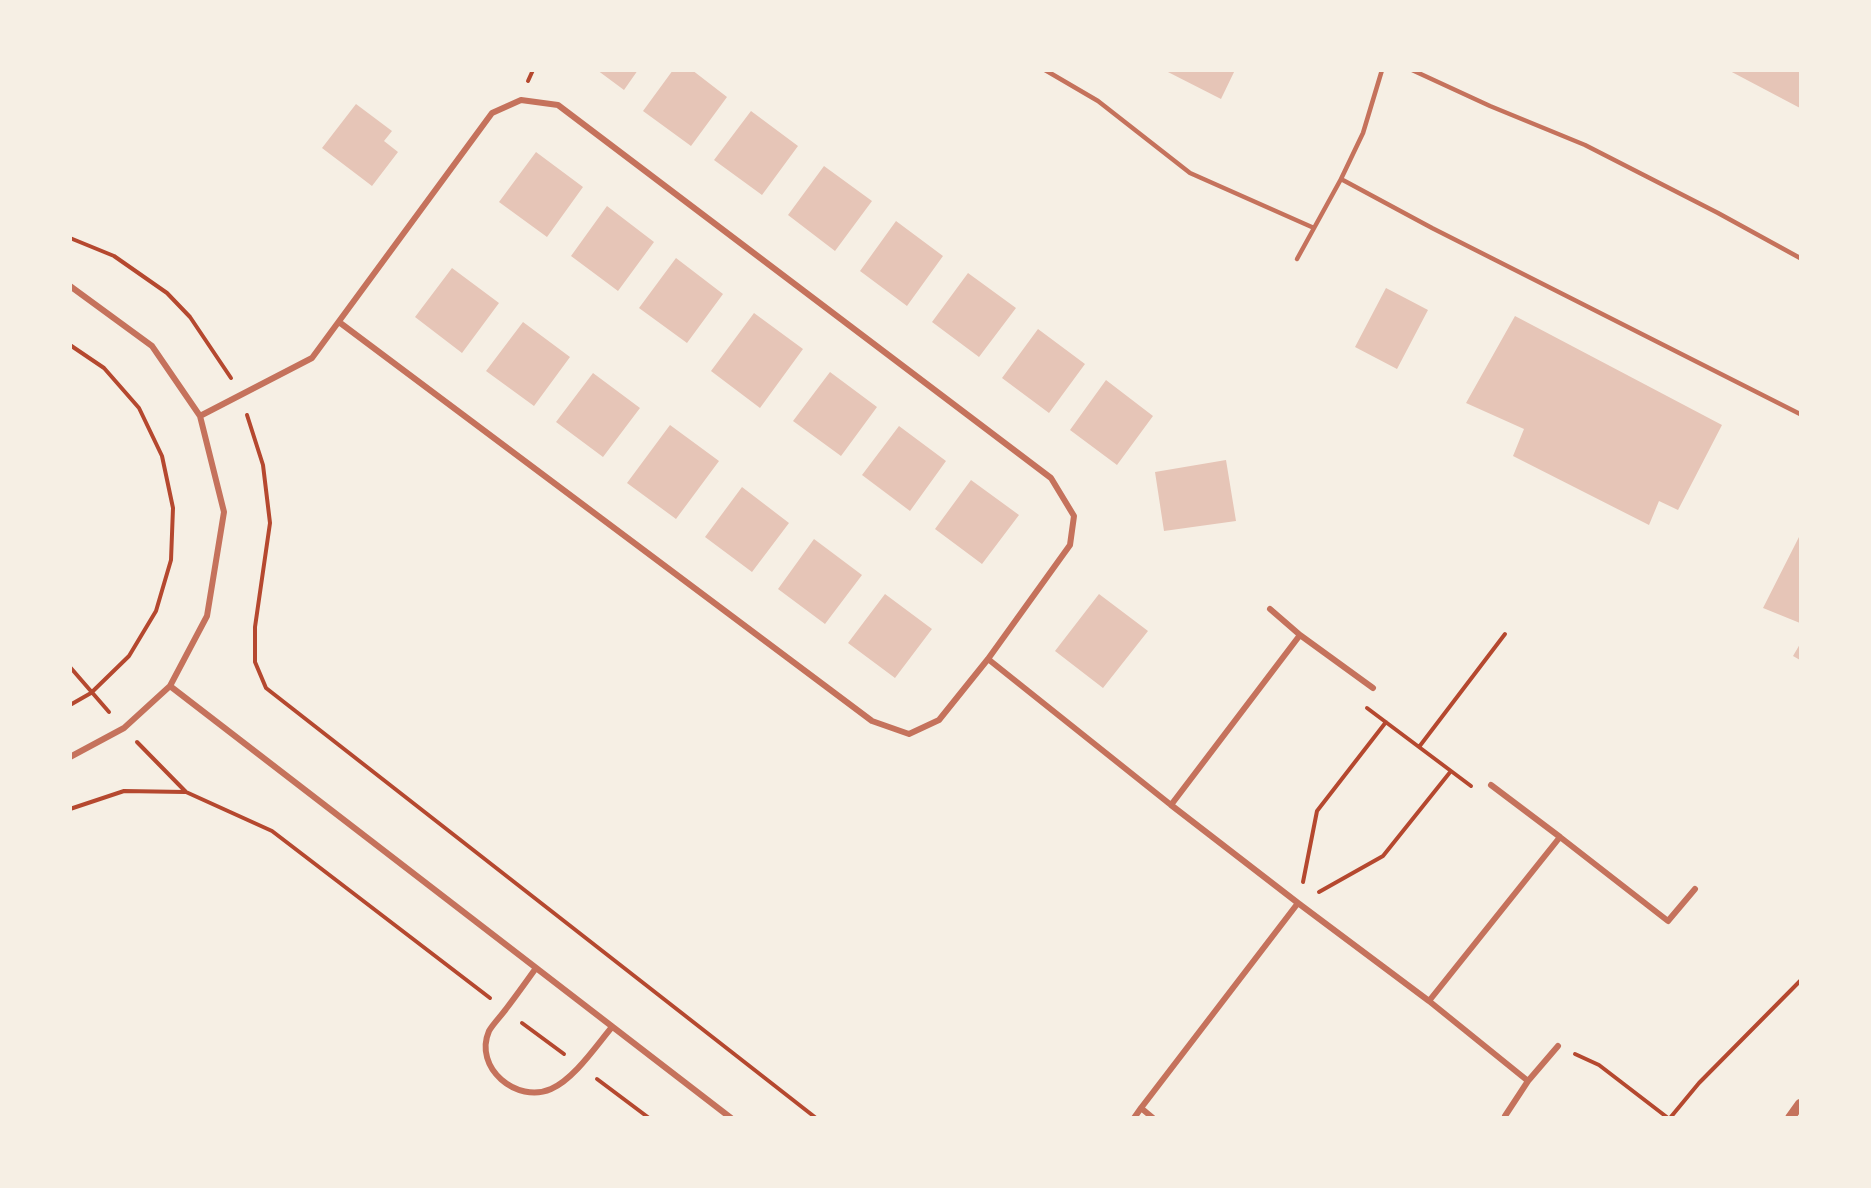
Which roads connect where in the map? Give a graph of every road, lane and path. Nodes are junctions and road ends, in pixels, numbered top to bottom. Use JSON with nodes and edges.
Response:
{"nodes":[{"id":1,"x":1045,"y":70,"type":"edge"},
{"id":2,"x":1382,"y":70,"type":"edge"},
{"id":3,"x":1412,"y":70,"type":"edge"},
{"id":4,"x":1341,"y":179,"type":"junction"},
{"id":5,"x":1314,"y":228,"type":"junction"},
{"id":6,"x":70,"y":238,"type":"edge"},
{"id":7,"x":1800,"y":258,"type":"edge"},
{"id":8,"x":1297,"y":259,"type":"dead end"},
{"id":9,"x":70,"y":286,"type":"edge"},
{"id":10,"x":339,"y":322,"type":"junction"},
{"id":11,"x":70,"y":345,"type":"edge"},
{"id":12,"x":241,"y":395,"type":"junction"},
{"id":13,"x":1800,"y":414,"type":"edge"},
{"id":14,"x":200,"y":416,"type":"junction"},
{"id":15,"x":1270,"y":609,"type":"dead end"},
{"id":16,"x":1505,"y":634,"type":"dead end"},
{"id":17,"x":1300,"y":635,"type":"junction"},
{"id":18,"x":988,"y":659,"type":"junction"},
{"id":19,"x":70,"y":667,"type":"edge"},
{"id":20,"x":170,"y":686,"type":"junction"},
{"id":21,"x":1373,"y":688,"type":"joint"},
{"id":22,"x":92,"y":693,"type":"junction"},
{"id":23,"x":70,"y":705,"type":"edge"},
{"id":24,"x":1386,"y":722,"type":"junction"},
{"id":25,"x":124,"y":728,"type":"junction"},
{"id":26,"x":1419,"y":747,"type":"junction"},
{"id":27,"x":70,"y":757,"type":"edge"},
{"id":28,"x":1451,"y":771,"type":"junction"},
{"id":29,"x":1491,"y":784,"type":"joint"},
{"id":30,"x":186,"y":792,"type":"junction"},
{"id":31,"x":1172,"y":805,"type":"junction"},
{"id":32,"x":70,"y":809,"type":"edge"},
{"id":33,"x":1560,"y":837,"type":"junction"},
{"id":34,"x":1695,"y":889,"type":"dead end"},
{"id":35,"x":1298,"y":903,"type":"junction"},
{"id":36,"x":536,"y":968,"type":"junction"},
{"id":37,"x":1800,"y":981,"type":"edge"},
{"id":38,"x":1429,"y":1001,"type":"junction"},
{"id":39,"x":505,"y":1010,"type":"junction"},
{"id":40,"x":612,"y":1027,"type":"junction"},
{"id":41,"x":1558,"y":1046,"type":"joint"},
{"id":42,"x":579,"y":1065,"type":"junction"},
{"id":43,"x":1528,"y":1081,"type":"junction"},
{"id":44,"x":1800,"y":1104,"type":"edge"},
{"id":45,"x":1141,"y":1108,"type":"junction"},
{"id":46,"x":1505,"y":1116,"type":"edge"},
{"id":47,"x":649,"y":1118,"type":"edge"},
{"id":48,"x":730,"y":1118,"type":"edge"},
{"id":49,"x":816,"y":1118,"type":"edge"},
{"id":50,"x":1134,"y":1118,"type":"edge"},
{"id":51,"x":1153,"y":1118,"type":"edge"},
{"id":52,"x":1669,"y":1118,"type":"edge"},
{"id":53,"x":1790,"y":1118,"type":"edge"}],
"edges":[{"from":1,"to":5,"type":"lane"},
{"from":2,"to":4,"type":"lane"},
{"from":3,"to":7,"type":"lane"},
{"from":4,"to":5,"type":"lane"},
{"from":4,"to":13,"type":"lane"},
{"from":5,"to":8,"type":"lane"},
{"from":6,"to":12,"type":"path"},
{"from":9,"to":14,"type":"street"},
{"from":10,"to":12,"type":"street"},
{"from":10,"to":18,"type":"street"},
{"from":10,"to":18,"type":"street"},
{"from":11,"to":22,"type":"path"},
{"from":12,"to":14,"type":"street"},
{"from":12,"to":49,"type":"path"},
{"from":14,"to":20,"type":"street"},
{"from":15,"to":17,"type":"street"},
{"from":16,"to":26,"type":"path"},
{"from":17,"to":21,"type":"street"},
{"from":17,"to":31,"type":"street"},
{"from":18,"to":31,"type":"street"},
{"from":19,"to":22,"type":"path"},
{"from":20,"to":25,"type":"street"},
{"from":20,"to":36,"type":"street"},
{"from":21,"to":24,"type":"path"},
{"from":22,"to":23,"type":"path"},
{"from":22,"to":25,"type":"path"},
{"from":24,"to":26,"type":"path"},
{"from":24,"to":35,"type":"path"},
{"from":25,"to":27,"type":"street"},
{"from":25,"to":30,"type":"path"},
{"from":26,"to":28,"type":"path"},
{"from":28,"to":29,"type":"path"},
{"from":28,"to":35,"type":"path"},
{"from":29,"to":33,"type":"street"},
{"from":30,"to":32,"type":"path"},
{"from":30,"to":39,"type":"path"},
{"from":31,"to":35,"type":"street"},
{"from":33,"to":34,"type":"street"},
{"from":33,"to":38,"type":"street"},
{"from":35,"to":38,"type":"street"},
{"from":35,"to":45,"type":"street"},
{"from":36,"to":39,"type":"street"},
{"from":36,"to":40,"type":"street"},
{"from":37,"to":52,"type":"path"},
{"from":38,"to":43,"type":"street"},
{"from":39,"to":42,"type":"path"},
{"from":39,"to":42,"type":"street"},
{"from":40,"to":42,"type":"street"},
{"from":40,"to":48,"type":"street"},
{"from":41,"to":43,"type":"street"},
{"from":41,"to":52,"type":"path"},
{"from":42,"to":47,"type":"path"},
{"from":43,"to":46,"type":"street"},
{"from":44,"to":53,"type":"street"},
{"from":45,"to":50,"type":"street"},
{"from":45,"to":51,"type":"street"}]}
